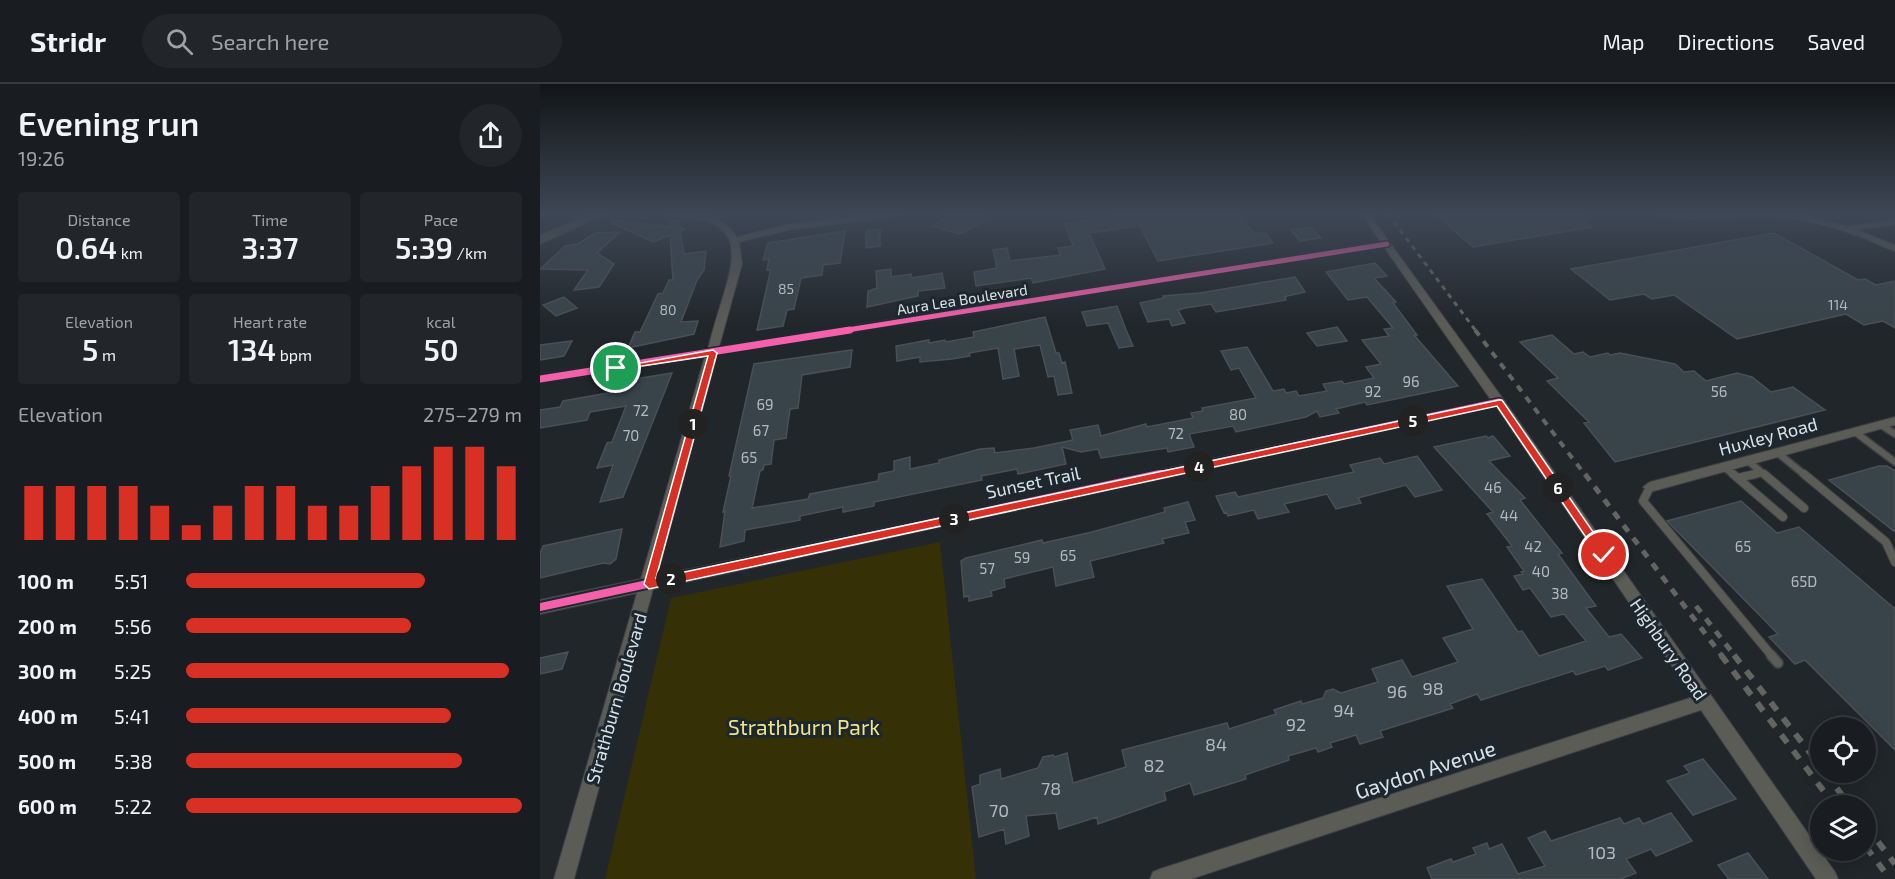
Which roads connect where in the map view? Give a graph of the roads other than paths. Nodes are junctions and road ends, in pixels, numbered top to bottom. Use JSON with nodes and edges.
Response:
{"nodes":[{"id":1,"x":735,"y":251,"type":"edge"},
{"id":2,"x":1343,"y":251,"type":"edge"},
{"id":3,"x":1392,"y":251,"type":"edge"},
{"id":4,"x":713,"y":353,"type":"junction"},
{"id":5,"x":540,"y":379,"type":"edge"},
{"id":6,"x":1499,"y":402,"type":"junction"},
{"id":7,"x":1895,"y":421,"type":"edge"},
{"id":8,"x":1881,"y":425,"type":"junction"},
{"id":9,"x":1855,"y":432,"type":"junction"},
{"id":10,"x":1895,"y":434,"type":"edge"},
{"id":11,"x":1778,"y":453,"type":"junction"},
{"id":12,"x":1747,"y":460,"type":"junction"},
{"id":13,"x":1895,"y":462,"type":"edge"},
{"id":14,"x":1724,"y":466,"type":"junction"},
{"id":15,"x":1762,"y":473,"type":"junction"},
{"id":16,"x":1738,"y":478,"type":"junction"},
{"id":17,"x":1650,"y":487,"type":"joint"},
{"id":18,"x":1804,"y":508,"type":"dead end"},
{"id":19,"x":1783,"y":518,"type":"dead end"},
{"id":20,"x":1895,"y":562,"type":"edge"},
{"id":21,"x":649,"y":584,"type":"junction"},
{"id":22,"x":540,"y":607,"type":"edge"},
{"id":23,"x":1778,"y":663,"type":"dead end"},
{"id":24,"x":1704,"y":701,"type":"junction"},
{"id":25,"x":564,"y":879,"type":"edge"},
{"id":26,"x":1160,"y":879,"type":"edge"},
{"id":27,"x":1828,"y":879,"type":"edge"}],
"edges":[{"from":1,"to":4,"type":"street","name":"Strathburn Boulevard"},
{"from":2,"to":4,"type":"street","name":"Aura Lea Boulevard"},
{"from":3,"to":6,"type":"street","name":"Highbury Road"},
{"from":4,"to":5,"type":"street","name":"Aura Lea Boulevard"},
{"from":4,"to":21,"type":"street","name":"Strathburn Boulevard"},
{"from":6,"to":21,"type":"street","name":"Sunset Trail"},
{"from":6,"to":24,"type":"street","name":"Highbury Road"},
{"from":7,"to":8,"type":"street","name":"Huxley Road"},
{"from":8,"to":9,"type":"street","name":"Huxley Road"},
{"from":8,"to":10,"type":"lane"},
{"from":9,"to":11,"type":"street","name":"Huxley Road"},
{"from":9,"to":13,"type":"lane"},
{"from":11,"to":12,"type":"street","name":"Huxley Road"},
{"from":11,"to":20,"type":"lane"},
{"from":12,"to":14,"type":"street","name":"Huxley Road"},
{"from":12,"to":15,"type":"lane"},
{"from":14,"to":16,"type":"lane"},
{"from":14,"to":17,"type":"street","name":"Huxley Road"},
{"from":15,"to":16,"type":"lane"},
{"from":15,"to":18,"type":"lane"},
{"from":16,"to":19,"type":"lane"},
{"from":17,"to":23,"type":"lane"},
{"from":21,"to":22,"type":"street","name":"Sunset Trail"},
{"from":21,"to":25,"type":"street","name":"Strathburn Boulevard"},
{"from":24,"to":26,"type":"street","name":"Gaydon Avenue"},
{"from":24,"to":27,"type":"street","name":"Highbury Road"}]}
